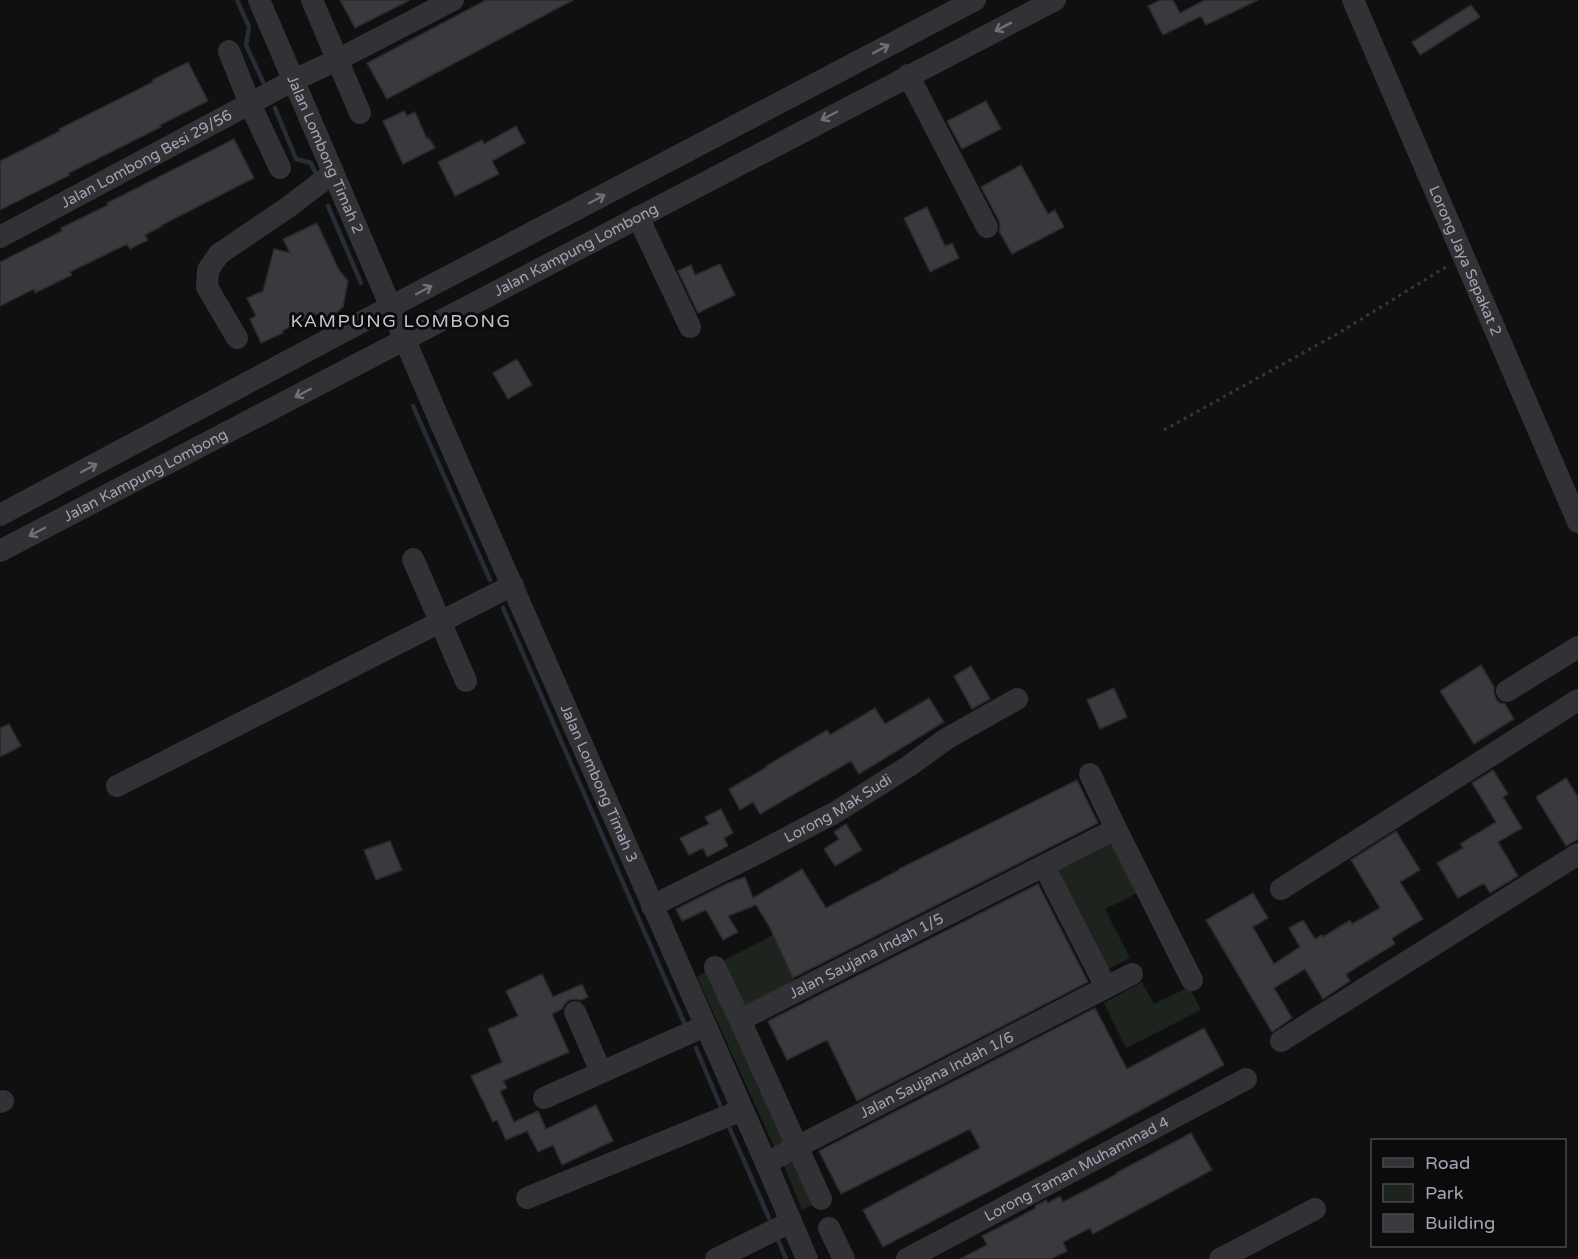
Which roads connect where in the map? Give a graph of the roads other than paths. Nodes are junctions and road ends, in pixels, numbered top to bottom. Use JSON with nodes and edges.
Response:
{"nodes":[{"id":1,"x":259,"y":0,"type":"edge"},
{"id":2,"x":312,"y":0,"type":"edge"},
{"id":3,"x":453,"y":0,"type":"edge"},
{"id":4,"x":975,"y":0,"type":"edge"},
{"id":5,"x":1054,"y":0,"type":"edge"},
{"id":6,"x":1353,"y":0,"type":"edge"},
{"id":7,"x":229,"y":51,"type":"dead end"},
{"id":8,"x":337,"y":60,"type":"junction"},
{"id":9,"x":908,"y":75,"type":"junction"},
{"id":10,"x":294,"y":81,"type":"junction"},
{"id":11,"x":250,"y":104,"type":"junction"},
{"id":12,"x":360,"y":113,"type":"dead end"},
{"id":13,"x":280,"y":168,"type":"dead end"},
{"id":14,"x":333,"y":173,"type":"junction"},
{"id":15,"x":638,"y":216,"type":"junction"},
{"id":16,"x":987,"y":227,"type":"dead end"},
{"id":17,"x":0,"y":237,"type":"edge"},
{"id":18,"x":391,"y":308,"type":"junction"},
{"id":19,"x":690,"y":327,"type":"dead end"},
{"id":20,"x":237,"y":338,"type":"dead end"},
{"id":21,"x":405,"y":340,"type":"junction"},
{"id":22,"x":0,"y":515,"type":"edge"},
{"id":23,"x":1578,"y":522,"type":"edge"},
{"id":24,"x":0,"y":551,"type":"edge"},
{"id":25,"x":413,"y":559,"type":"dead end"},
{"id":26,"x":513,"y":585,"type":"junction"},
{"id":27,"x":440,"y":622,"type":"junction"},
{"id":28,"x":1578,"y":647,"type":"edge"},
{"id":29,"x":466,"y":681,"type":"dead end"},
{"id":30,"x":1507,"y":691,"type":"dead end"},
{"id":31,"x":1017,"y":699,"type":"dead end"},
{"id":32,"x":1578,"y":700,"type":"edge"},
{"id":33,"x":1090,"y":774,"type":"dead end"},
{"id":34,"x":117,"y":786,"type":"dead end"},
{"id":35,"x":1116,"y":829,"type":"junction"},
{"id":36,"x":1578,"y":854,"type":"edge"},
{"id":37,"x":1044,"y":866,"type":"junction"},
{"id":38,"x":1281,"y":889,"type":"dead end"},
{"id":39,"x":652,"y":906,"type":"junction"},
{"id":40,"x":715,"y":967,"type":"dead end"},
{"id":41,"x":1132,"y":974,"type":"dead end"},
{"id":42,"x":1192,"y":980,"type":"dead end"},
{"id":43,"x":1106,"y":987,"type":"junction"},
{"id":44,"x":575,"y":1012,"type":"dead end"},
{"id":45,"x":740,"y":1020,"type":"junction"},
{"id":46,"x":705,"y":1026,"type":"junction"},
{"id":47,"x":1281,"y":1041,"type":"dead end"},
{"id":48,"x":601,"y":1072,"type":"junction"},
{"id":49,"x":1246,"y":1079,"type":"dead end"},
{"id":50,"x":544,"y":1098,"type":"dead end"},
{"id":51,"x":742,"y":1110,"type":"junction"},
{"id":52,"x":797,"y":1148,"type":"junction"},
{"id":53,"x":766,"y":1163,"type":"junction"},
{"id":54,"x":527,"y":1198,"type":"dead end"},
{"id":55,"x":821,"y":1199,"type":"dead end"},
{"id":56,"x":1315,"y":1209,"type":"dead end"},
{"id":57,"x":791,"y":1222,"type":"junction"},
{"id":58,"x":829,"y":1228,"type":"dead end"},
{"id":59,"x":716,"y":1259,"type":"edge"},
{"id":60,"x":807,"y":1259,"type":"edge"},
{"id":61,"x":844,"y":1259,"type":"edge"},
{"id":62,"x":907,"y":1259,"type":"edge"},
{"id":63,"x":1220,"y":1259,"type":"edge"}],
"edges":[{"from":1,"to":10,"type":"street","name":"Jalan Lombong Timah 2"},
{"from":2,"to":8,"type":"street"},
{"from":3,"to":8,"type":"street","name":"Jalan Lombong Besi 29/56"},
{"from":18,"to":4,"type":"street","one_way":true},
{"from":5,"to":9,"type":"street","name":"Jalan Kampung Lombong","one_way":true},
{"from":6,"to":23,"type":"street","name":"Lorong Jaya Sepakat 2"},
{"from":7,"to":11,"type":"street"},
{"from":8,"to":10,"type":"street","name":"Jalan Lombong Besi 29/56"},
{"from":8,"to":12,"type":"street"},
{"from":9,"to":15,"type":"street","name":"Jalan Kampung Lombong","one_way":true},
{"from":9,"to":16,"type":"street"},
{"from":10,"to":11,"type":"street","name":"Jalan Lombong Besi 29/56"},
{"from":10,"to":14,"type":"street","name":"Jalan Lombong Timah 2"},
{"from":11,"to":13,"type":"street"},
{"from":11,"to":17,"type":"street","name":"Jalan Lombong Besi 29/56"},
{"from":14,"to":18,"type":"street","name":"Jalan Lombong Timah 2"},
{"from":14,"to":20,"type":"street"},
{"from":15,"to":19,"type":"street"},
{"from":15,"to":21,"type":"street","name":"Jalan Kampung Lombong"},
{"from":18,"to":21,"type":"street","name":"Jalan Lombong Timah 3"},
{"from":22,"to":18,"type":"street","one_way":true},
{"from":21,"to":24,"type":"street","name":"Jalan Kampung Lombong","one_way":true},
{"from":21,"to":26,"type":"street","name":"Jalan Lombong Timah 3"},
{"from":25,"to":27,"type":"street"},
{"from":26,"to":27,"type":"street"},
{"from":26,"to":39,"type":"street","name":"Jalan Lombong Timah 3"},
{"from":27,"to":29,"type":"street"},
{"from":27,"to":34,"type":"street"},
{"from":28,"to":30,"type":"street"},
{"from":31,"to":39,"type":"street","name":"Lorong Mak Sudi"},
{"from":32,"to":38,"type":"street"},
{"from":33,"to":35,"type":"street"},
{"from":35,"to":37,"type":"street","name":"Jalan Saujana Indah 1/5"},
{"from":35,"to":42,"type":"street"},
{"from":36,"to":47,"type":"street"},
{"from":37,"to":43,"type":"street"},
{"from":37,"to":45,"type":"street","name":"Jalan Saujana Indah 1/5"},
{"from":39,"to":46,"type":"street","name":"Jalan Lombong Timah 3"},
{"from":40,"to":45,"type":"street"},
{"from":41,"to":43,"type":"street","name":"Jalan Saujana Indah 1/6"},
{"from":43,"to":52,"type":"street","name":"Jalan Saujana Indah 1/6"},
{"from":44,"to":48,"type":"street"},
{"from":45,"to":52,"type":"street"},
{"from":46,"to":48,"type":"street"},
{"from":46,"to":51,"type":"street","name":"Jalan Lombong Timah 3"},
{"from":48,"to":50,"type":"street"},
{"from":49,"to":62,"type":"street","name":"Lorong Taman Muhammad 4"},
{"from":51,"to":53,"type":"street","name":"Jalan Lombong Timah 3"},
{"from":51,"to":54,"type":"street"},
{"from":52,"to":53,"type":"street","name":"Jalan Saujana Indah 1/6"},
{"from":52,"to":55,"type":"street"},
{"from":53,"to":57,"type":"street","name":"Jalan Lombong Timah 3"},
{"from":56,"to":63,"type":"street"},
{"from":57,"to":59,"type":"street"},
{"from":57,"to":60,"type":"street","name":"Jalan Lombong Timah 3"},
{"from":58,"to":61,"type":"street"}]}
